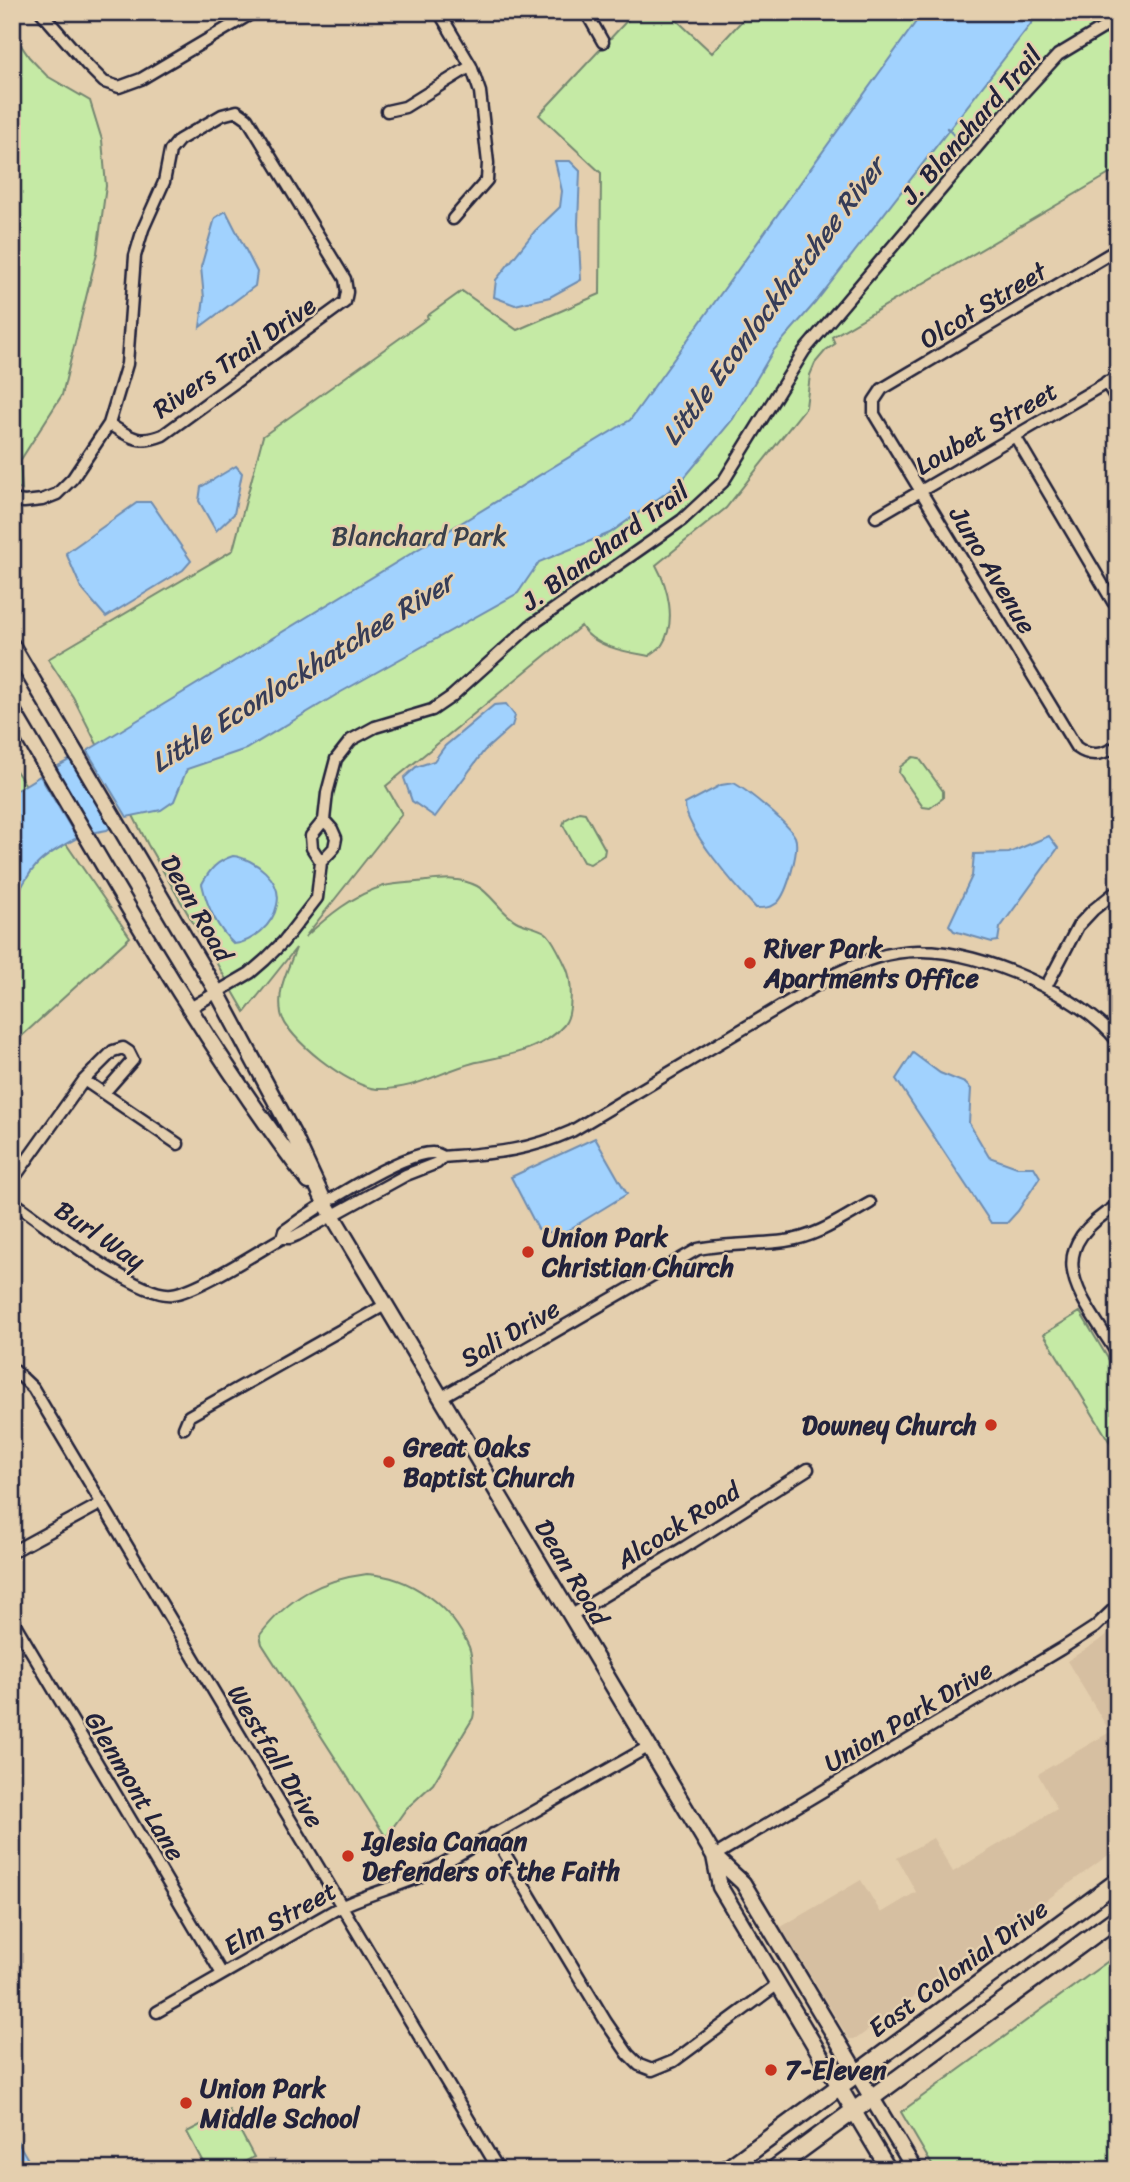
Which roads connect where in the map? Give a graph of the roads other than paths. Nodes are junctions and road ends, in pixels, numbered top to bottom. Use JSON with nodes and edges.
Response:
{"nodes":[{"id":1,"x":41,"y":12,"type":"edge"},
{"id":2,"x":254,"y":12,"type":"edge"},
{"id":3,"x":439,"y":12,"type":"edge"},
{"id":4,"x":586,"y":12,"type":"edge"},
{"id":5,"x":1118,"y":19,"type":"edge"},
{"id":6,"x":603,"y":42,"type":"dead end"},
{"id":7,"x":471,"y":66,"type":"junction"},
{"id":8,"x":387,"y":111,"type":"dead end"},
{"id":9,"x":453,"y":219,"type":"dead end"},
{"id":10,"x":1118,"y":249,"type":"edge"},
{"id":11,"x":1118,"y":376,"type":"edge"},
{"id":12,"x":1106,"y":382,"type":"junction"},
{"id":13,"x":874,"y":401,"type":"joint"},
{"id":14,"x":1118,"y":402,"type":"edge"},
{"id":15,"x":109,"y":424,"type":"junction"},
{"id":16,"x":1015,"y":436,"type":"junction"},
{"id":17,"x":920,"y":492,"type":"junction"},
{"id":18,"x":12,"y":500,"type":"edge"},
{"id":19,"x":876,"y":517,"type":"dead end"},
{"id":20,"x":1118,"y":605,"type":"edge"},
{"id":21,"x":12,"y":645,"type":"edge"},
{"id":22,"x":12,"y":709,"type":"edge"},
{"id":23,"x":1118,"y":746,"type":"edge"},
{"id":24,"x":324,"y":820,"type":"junction"},
{"id":25,"x":321,"y":862,"type":"junction"},
{"id":26,"x":1118,"y":890,"type":"edge"},
{"id":27,"x":1046,"y":987,"type":"junction"},
{"id":28,"x":218,"y":992,"type":"junction"},
{"id":29,"x":190,"y":1008,"type":"junction"},
{"id":30,"x":1118,"y":1042,"type":"edge"},
{"id":31,"x":84,"y":1080,"type":"junction"},
{"id":32,"x":104,"y":1093,"type":"junction"},
{"id":33,"x":178,"y":1144,"type":"dead end"},
{"id":34,"x":443,"y":1157,"type":"junction"},
{"id":35,"x":12,"y":1181,"type":"edge"},
{"id":36,"x":12,"y":1201,"type":"edge"},
{"id":37,"x":870,"y":1203,"type":"dead end"},
{"id":38,"x":1118,"y":1205,"type":"edge"},
{"id":39,"x":328,"y":1209,"type":"junction"},
{"id":40,"x":385,"y":1305,"type":"junction"},
{"id":41,"x":1118,"y":1355,"type":"edge"},
{"id":42,"x":12,"y":1368,"type":"edge"},
{"id":43,"x":440,"y":1398,"type":"junction"},
{"id":44,"x":184,"y":1428,"type":"dead end"},
{"id":45,"x":808,"y":1469,"type":"dead end"},
{"id":46,"x":102,"y":1503,"type":"junction"},
{"id":47,"x":12,"y":1552,"type":"edge"},
{"id":48,"x":1118,"y":1605,"type":"edge"},
{"id":49,"x":570,"y":1616,"type":"junction"},
{"id":50,"x":12,"y":1619,"type":"edge"},
{"id":51,"x":648,"y":1747,"type":"junction"},
{"id":52,"x":493,"y":1834,"type":"junction"},
{"id":53,"x":714,"y":1856,"type":"junction"},
{"id":54,"x":1118,"y":1881,"type":"edge"},
{"id":55,"x":341,"y":1907,"type":"junction"},
{"id":56,"x":1118,"y":1917,"type":"edge"},
{"id":57,"x":222,"y":1974,"type":"junction"},
{"id":58,"x":778,"y":1984,"type":"junction"},
{"id":59,"x":157,"y":2012,"type":"dead end"},
{"id":60,"x":857,"y":2073,"type":"junction"},
{"id":61,"x":839,"y":2086,"type":"junction"},
{"id":62,"x":872,"y":2097,"type":"junction"},
{"id":63,"x":854,"y":2110,"type":"junction"},
{"id":64,"x":499,"y":2170,"type":"edge"},
{"id":65,"x":726,"y":2170,"type":"edge"},
{"id":66,"x":774,"y":2170,"type":"edge"},
{"id":67,"x":890,"y":2170,"type":"edge"},
{"id":68,"x":915,"y":2170,"type":"edge"}],
"edges":[{"from":1,"to":2,"type":"street"},
{"from":3,"to":7,"type":"street"},
{"from":4,"to":6,"type":"street"},
{"from":5,"to":24,"type":"street","name":"J. Blanchard Trail"},
{"from":7,"to":8,"type":"street"},
{"from":7,"to":9,"type":"street"},
{"from":10,"to":13,"type":"street","name":"Olcot Street"},
{"from":11,"to":12,"type":"street","name":"Loubet Street"},
{"from":12,"to":14,"type":"street"},
{"from":12,"to":16,"type":"street","name":"Loubet Street"},
{"from":13,"to":17,"type":"street","name":"Juno Avenue"},
{"from":15,"to":15,"type":"street","name":"Rivers Trail Drive"},
{"from":15,"to":18,"type":"street","name":"Rivers Trail Drive"},
{"from":16,"to":17,"type":"street","name":"Loubet Street"},
{"from":16,"to":20,"type":"street"},
{"from":17,"to":19,"type":"street","name":"Loubet Street"},
{"from":17,"to":23,"type":"street","name":"Juno Avenue"},
{"from":21,"to":28,"type":"main road","name":"Dean Road"},
{"from":22,"to":29,"type":"main road","name":"Dean Road"},
{"from":24,"to":25,"type":"street","name":"J. Blanchard Trail"},
{"from":24,"to":25,"type":"street","name":"J. Blanchard Trail"},
{"from":25,"to":28,"type":"street","name":"J. Blanchard Trail"},
{"from":26,"to":27,"type":"street"},
{"from":27,"to":30,"type":"street"},
{"from":27,"to":34,"type":"street"},
{"from":28,"to":29,"type":"street","name":"J. Blanchard Trail"},
{"from":28,"to":39,"type":"main road","name":"Dean Road"},
{"from":29,"to":39,"type":"main road","name":"Dean Road"},
{"from":31,"to":32,"type":"street"},
{"from":31,"to":32,"type":"street"},
{"from":31,"to":35,"type":"street"},
{"from":32,"to":33,"type":"street"},
{"from":34,"to":39,"type":"street"},
{"from":34,"to":39,"type":"street"},
{"from":36,"to":39,"type":"street","name":"Burl Way"},
{"from":37,"to":43,"type":"street","name":"Sali Drive"},
{"from":38,"to":41,"type":"street"},
{"from":39,"to":40,"type":"main road","name":"Dean Road"},
{"from":40,"to":43,"type":"main road","name":"Dean Road"},
{"from":40,"to":44,"type":"street"},
{"from":42,"to":46,"type":"street","name":"Westfall Drive"},
{"from":43,"to":49,"type":"main road","name":"Dean Road"},
{"from":45,"to":49,"type":"street","name":"Alcock Road"},
{"from":46,"to":47,"type":"street"},
{"from":46,"to":55,"type":"street","name":"Westfall Drive"},
{"from":48,"to":53,"type":"street","name":"Union Park Drive"},
{"from":49,"to":51,"type":"main road","name":"Dean Road"},
{"from":50,"to":57,"type":"street","name":"Glenmont Lane"},
{"from":51,"to":52,"type":"street","name":"Elm Street"},
{"from":51,"to":53,"type":"main road","name":"Dean Road"},
{"from":52,"to":55,"type":"street","name":"Elm Street"},
{"from":52,"to":58,"type":"street"},
{"from":53,"to":58,"type":"main road","name":"Dean Road"},
{"from":53,"to":60,"type":"main road","name":"Dean Road"},
{"from":54,"to":60,"type":"highway","name":"East Colonial Drive"},
{"from":55,"to":57,"type":"street","name":"Elm Street"},
{"from":55,"to":64,"type":"street","name":"Westfall Drive"},
{"from":56,"to":62,"type":"highway","name":"East Colonial Drive"},
{"from":57,"to":59,"type":"street","name":"Elm Street"},
{"from":58,"to":61,"type":"main road","name":"Dean Road"},
{"from":60,"to":61,"type":"highway","name":"East Colonial Drive"},
{"from":60,"to":62,"type":"main road","name":"Dean Road"},
{"from":61,"to":63,"type":"main road","name":"Dean Road"},
{"from":61,"to":65,"type":"highway","name":"East Colonial Drive"},
{"from":62,"to":63,"type":"highway","name":"East Colonial Drive"},
{"from":62,"to":68,"type":"main road","name":"Dean Road"},
{"from":63,"to":66,"type":"highway","name":"East Colonial Drive"},
{"from":63,"to":67,"type":"main road","name":"Dean Road"}]}
